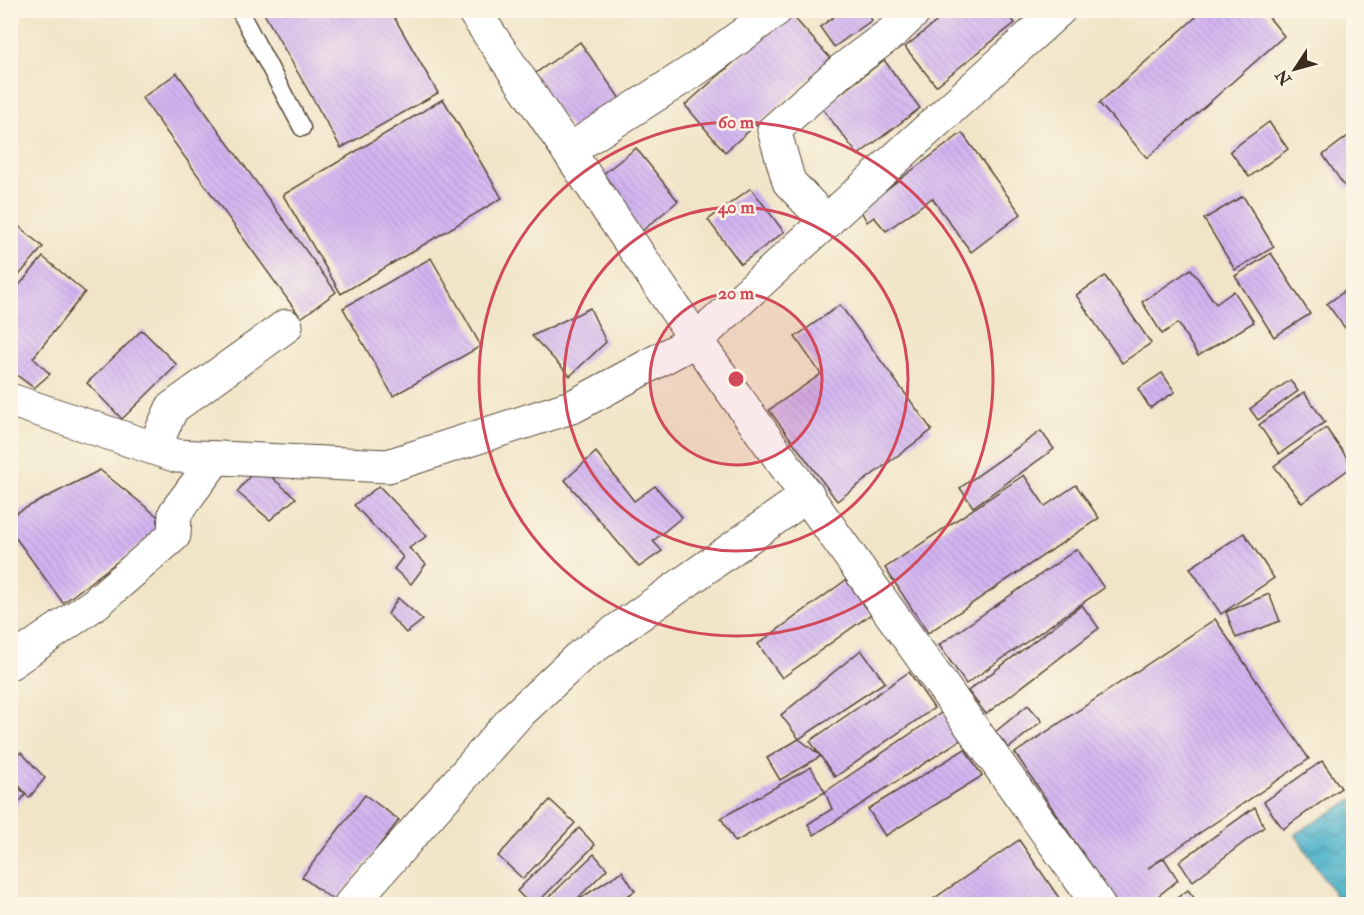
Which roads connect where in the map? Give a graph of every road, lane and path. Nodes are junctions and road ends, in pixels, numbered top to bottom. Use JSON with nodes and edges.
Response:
{"nodes":[{"id":1,"x":239,"y":10,"type":"edge"},
{"id":2,"x":473,"y":10,"type":"edge"},
{"id":3,"x":776,"y":10,"type":"edge"},
{"id":4,"x":1059,"y":10,"type":"edge"},
{"id":5,"x":896,"y":17,"type":"edge"},
{"id":6,"x":302,"y":128,"type":"dead end"},
{"id":7,"x":568,"y":152,"type":"junction"},
{"id":8,"x":827,"y":222,"type":"junction"},
{"id":9,"x":286,"y":326,"type":"dead end"},
{"id":10,"x":696,"y":340,"type":"junction"},
{"id":11,"x":10,"y":400,"type":"edge"},
{"id":12,"x":154,"y":448,"type":"junction"},
{"id":13,"x":216,"y":458,"type":"junction"},
{"id":14,"x":808,"y":495,"type":"junction"},
{"id":15,"x":10,"y":663,"type":"edge"},
{"id":16,"x":351,"y":904,"type":"edge"},
{"id":17,"x":1098,"y":904,"type":"edge"}],
"edges":[{"from":1,"to":6,"type":"lane"},
{"from":2,"to":7,"type":"street"},
{"from":3,"to":7,"type":"street"},
{"from":4,"to":8,"type":"street"},
{"from":5,"to":8,"type":"street"},
{"from":7,"to":10,"type":"street"},
{"from":8,"to":10,"type":"street"},
{"from":9,"to":12,"type":"street"},
{"from":10,"to":13,"type":"street"},
{"from":10,"to":14,"type":"street"},
{"from":11,"to":12,"type":"street"},
{"from":12,"to":13,"type":"street"},
{"from":13,"to":15,"type":"street"},
{"from":14,"to":16,"type":"street"},
{"from":14,"to":17,"type":"street"}]}
